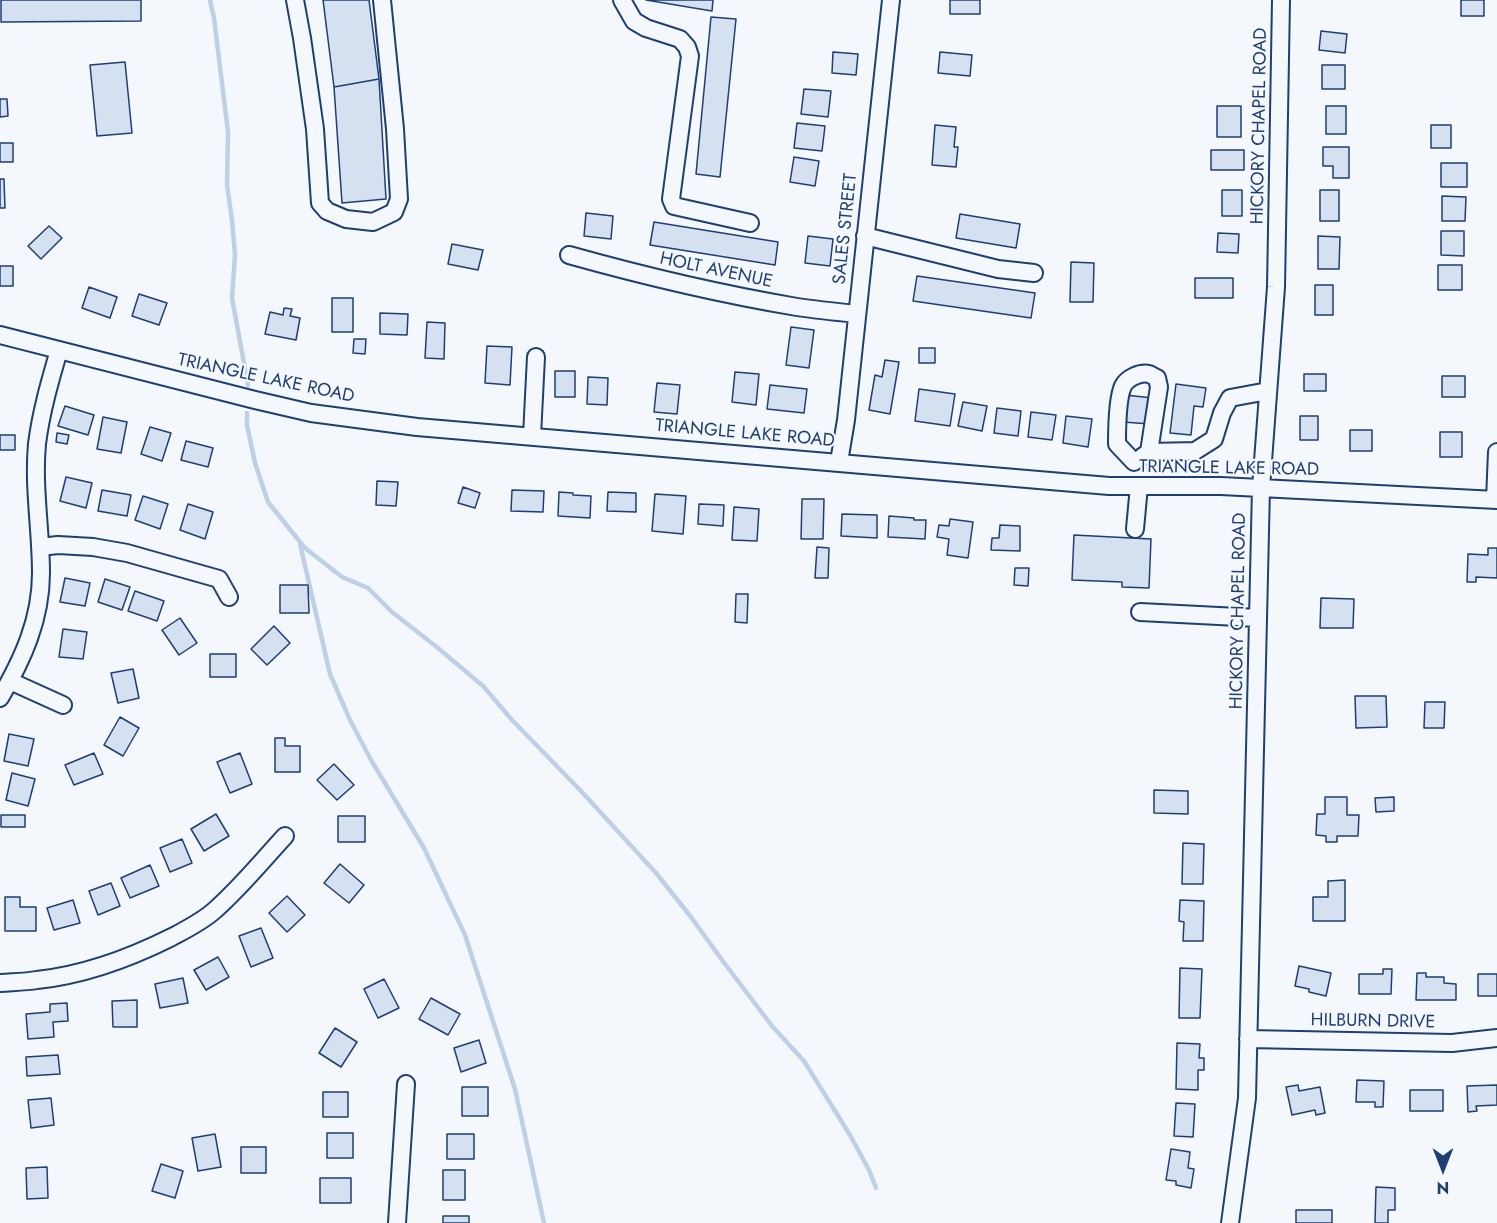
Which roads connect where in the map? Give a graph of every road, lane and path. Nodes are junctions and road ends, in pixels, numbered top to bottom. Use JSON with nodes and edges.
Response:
{"nodes":[{"id":1,"x":295,"y":0,"type":"edge"},
{"id":2,"x":382,"y":0,"type":"edge"},
{"id":3,"x":622,"y":0,"type":"edge"},
{"id":4,"x":891,"y":0,"type":"edge"},
{"id":5,"x":1281,"y":0,"type":"edge"},
{"id":6,"x":750,"y":223,"type":"dead end"},
{"id":7,"x":865,"y":236,"type":"junction"},
{"id":8,"x":569,"y":255,"type":"dead end"},
{"id":9,"x":1034,"y":273,"type":"dead end"},
{"id":10,"x":857,"y":314,"type":"junction"},
{"id":11,"x":0,"y":335,"type":"edge"},
{"id":12,"x":59,"y":350,"type":"junction"},
{"id":13,"x":536,"y":357,"type":"dead end"},
{"id":14,"x":1268,"y":391,"type":"junction"},
{"id":15,"x":532,"y":436,"type":"junction"},
{"id":16,"x":1149,"y":452,"type":"junction"},
{"id":17,"x":1497,"y":452,"type":"edge"},
{"id":18,"x":839,"y":462,"type":"junction"},
{"id":19,"x":1134,"y":462,"type":"junction"},
{"id":20,"x":1136,"y":486,"type":"junction"},
{"id":21,"x":1261,"y":488,"type":"junction"},
{"id":22,"x":1496,"y":500,"type":"edge"},
{"id":23,"x":1135,"y":529,"type":"dead end"},
{"id":24,"x":40,"y":547,"type":"junction"},
{"id":25,"x":229,"y":597,"type":"dead end"},
{"id":26,"x":1140,"y":612,"type":"dead end"},
{"id":27,"x":1258,"y":618,"type":"junction"},
{"id":28,"x":10,"y":681,"type":"junction"},
{"id":29,"x":0,"y":698,"type":"edge"},
{"id":30,"x":63,"y":705,"type":"dead end"},
{"id":31,"x":285,"y":836,"type":"dead end"},
{"id":32,"x":0,"y":983,"type":"edge"},
{"id":33,"x":1497,"y":1038,"type":"edge"},
{"id":34,"x":1248,"y":1040,"type":"junction"},
{"id":35,"x":406,"y":1084,"type":"dead end"},
{"id":36,"x":397,"y":1223,"type":"edge"},
{"id":37,"x":1230,"y":1223,"type":"edge"}],
"edges":[{"from":1,"to":2,"type":"street"},
{"from":3,"to":6,"type":"street"},
{"from":4,"to":7,"type":"street","name":"SALES STREET"},
{"from":5,"to":14,"type":"street","name":"HICKORY CHAPEL ROAD"},
{"from":7,"to":9,"type":"street"},
{"from":7,"to":10,"type":"street","name":"SALES STREET"},
{"from":8,"to":10,"type":"street","name":"HOLT AVENUE"},
{"from":10,"to":18,"type":"street","name":"SALES STREET"},
{"from":11,"to":12,"type":"street","name":"TRIANGLE LAKE ROAD"},
{"from":12,"to":15,"type":"street","name":"TRIANGLE LAKE ROAD"},
{"from":12,"to":24,"type":"street"},
{"from":13,"to":15,"type":"street"},
{"from":14,"to":16,"type":"street"},
{"from":14,"to":21,"type":"street","name":"HICKORY CHAPEL ROAD"},
{"from":15,"to":18,"type":"street","name":"TRIANGLE LAKE ROAD"},
{"from":16,"to":19,"type":"street"},
{"from":16,"to":19,"type":"street"},
{"from":17,"to":22,"type":"street"},
{"from":18,"to":20,"type":"street","name":"TRIANGLE LAKE ROAD"},
{"from":19,"to":20,"type":"street"},
{"from":20,"to":21,"type":"street","name":"TRIANGLE LAKE ROAD"},
{"from":20,"to":23,"type":"street"},
{"from":21,"to":22,"type":"street","name":"TRIANGLE LAKE ROAD"},
{"from":21,"to":27,"type":"street","name":"HICKORY CHAPEL ROAD"},
{"from":24,"to":25,"type":"street"},
{"from":24,"to":28,"type":"street"},
{"from":26,"to":27,"type":"street"},
{"from":27,"to":34,"type":"street","name":"HICKORY CHAPEL ROAD"},
{"from":28,"to":29,"type":"street"},
{"from":28,"to":30,"type":"street"},
{"from":31,"to":32,"type":"street"},
{"from":33,"to":34,"type":"street","name":"HILBURN DRIVE"},
{"from":34,"to":37,"type":"street","name":"HICKORY CHAPEL ROAD"},
{"from":35,"to":36,"type":"street"}]}
